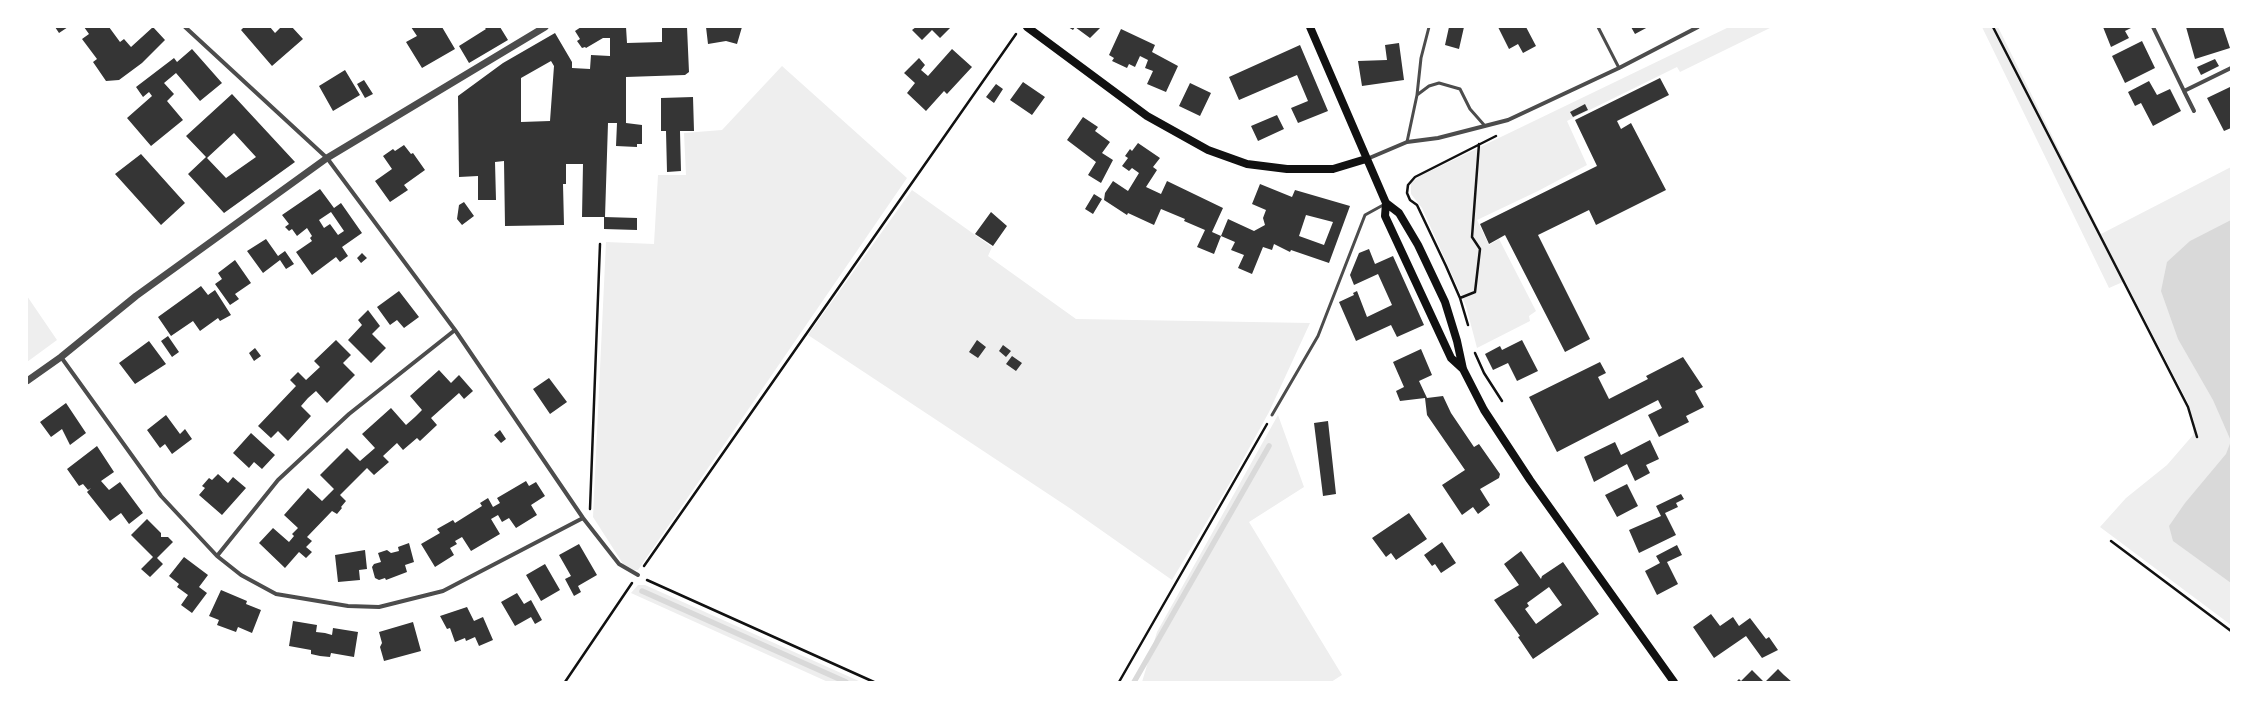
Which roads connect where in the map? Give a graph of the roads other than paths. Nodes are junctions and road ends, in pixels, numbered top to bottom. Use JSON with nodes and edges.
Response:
{"nodes":[{"id":1,"x":185,"y":27,"type":"edge"},
{"id":2,"x":545,"y":27,"type":"edge"},
{"id":3,"x":1027,"y":27,"type":"edge"},
{"id":4,"x":1310,"y":27,"type":"edge"},
{"id":5,"x":1429,"y":27,"type":"edge"},
{"id":6,"x":1598,"y":27,"type":"edge"},
{"id":7,"x":1698,"y":27,"type":"edge"},
{"id":8,"x":2153,"y":27,"type":"edge"},
{"id":9,"x":1619,"y":68,"type":"junction"},
{"id":10,"x":2231,"y":68,"type":"edge"},
{"id":11,"x":2184,"y":91,"type":"junction"},
{"id":12,"x":1417,"y":95,"type":"junction"},
{"id":13,"x":2194,"y":111,"type":"dead end"},
{"id":14,"x":1485,"y":126,"type":"junction"},
{"id":15,"x":1407,"y":142,"type":"junction"},
{"id":16,"x":327,"y":158,"type":"junction"},
{"id":17,"x":1366,"y":159,"type":"junction"},
{"id":18,"x":1386,"y":203,"type":"junction"},
{"id":19,"x":455,"y":330,"type":"junction"},
{"id":20,"x":61,"y":357,"type":"junction"},
{"id":21,"x":1463,"y":369,"type":"junction"},
{"id":22,"x":27,"y":381,"type":"edge"},
{"id":23,"x":1272,"y":415,"type":"road end"},
{"id":24,"x":583,"y":518,"type":"junction"},
{"id":25,"x":217,"y":556,"type":"junction"},
{"id":26,"x":638,"y":576,"type":"road end"},
{"id":27,"x":1674,"y":682,"type":"edge"}],
"edges":[{"from":1,"to":16,"type":"street"},
{"from":2,"to":16,"type":"street"},
{"from":3,"to":17,"type":"main road"},
{"from":4,"to":17,"type":"main road"},
{"from":5,"to":12,"type":"lane"},
{"from":6,"to":9,"type":"lane"},
{"from":7,"to":9,"type":"street"},
{"from":8,"to":11,"type":"street"},
{"from":9,"to":14,"type":"street"},
{"from":10,"to":11,"type":"street"},
{"from":11,"to":13,"type":"street"},
{"from":12,"to":14,"type":"lane"},
{"from":12,"to":15,"type":"lane"},
{"from":14,"to":15,"type":"street"},
{"from":15,"to":17,"type":"street"},
{"from":16,"to":19,"type":"street"},
{"from":16,"to":20,"type":"street"},
{"from":17,"to":18,"type":"main road"},
{"from":18,"to":21,"type":"main road"},
{"from":18,"to":21,"type":"main road"},
{"from":18,"to":23,"type":"lane"},
{"from":19,"to":24,"type":"street"},
{"from":19,"to":25,"type":"street"},
{"from":20,"to":22,"type":"street"},
{"from":20,"to":25,"type":"street"},
{"from":21,"to":27,"type":"main road"},
{"from":24,"to":25,"type":"street"},
{"from":24,"to":26,"type":"street"}]}
